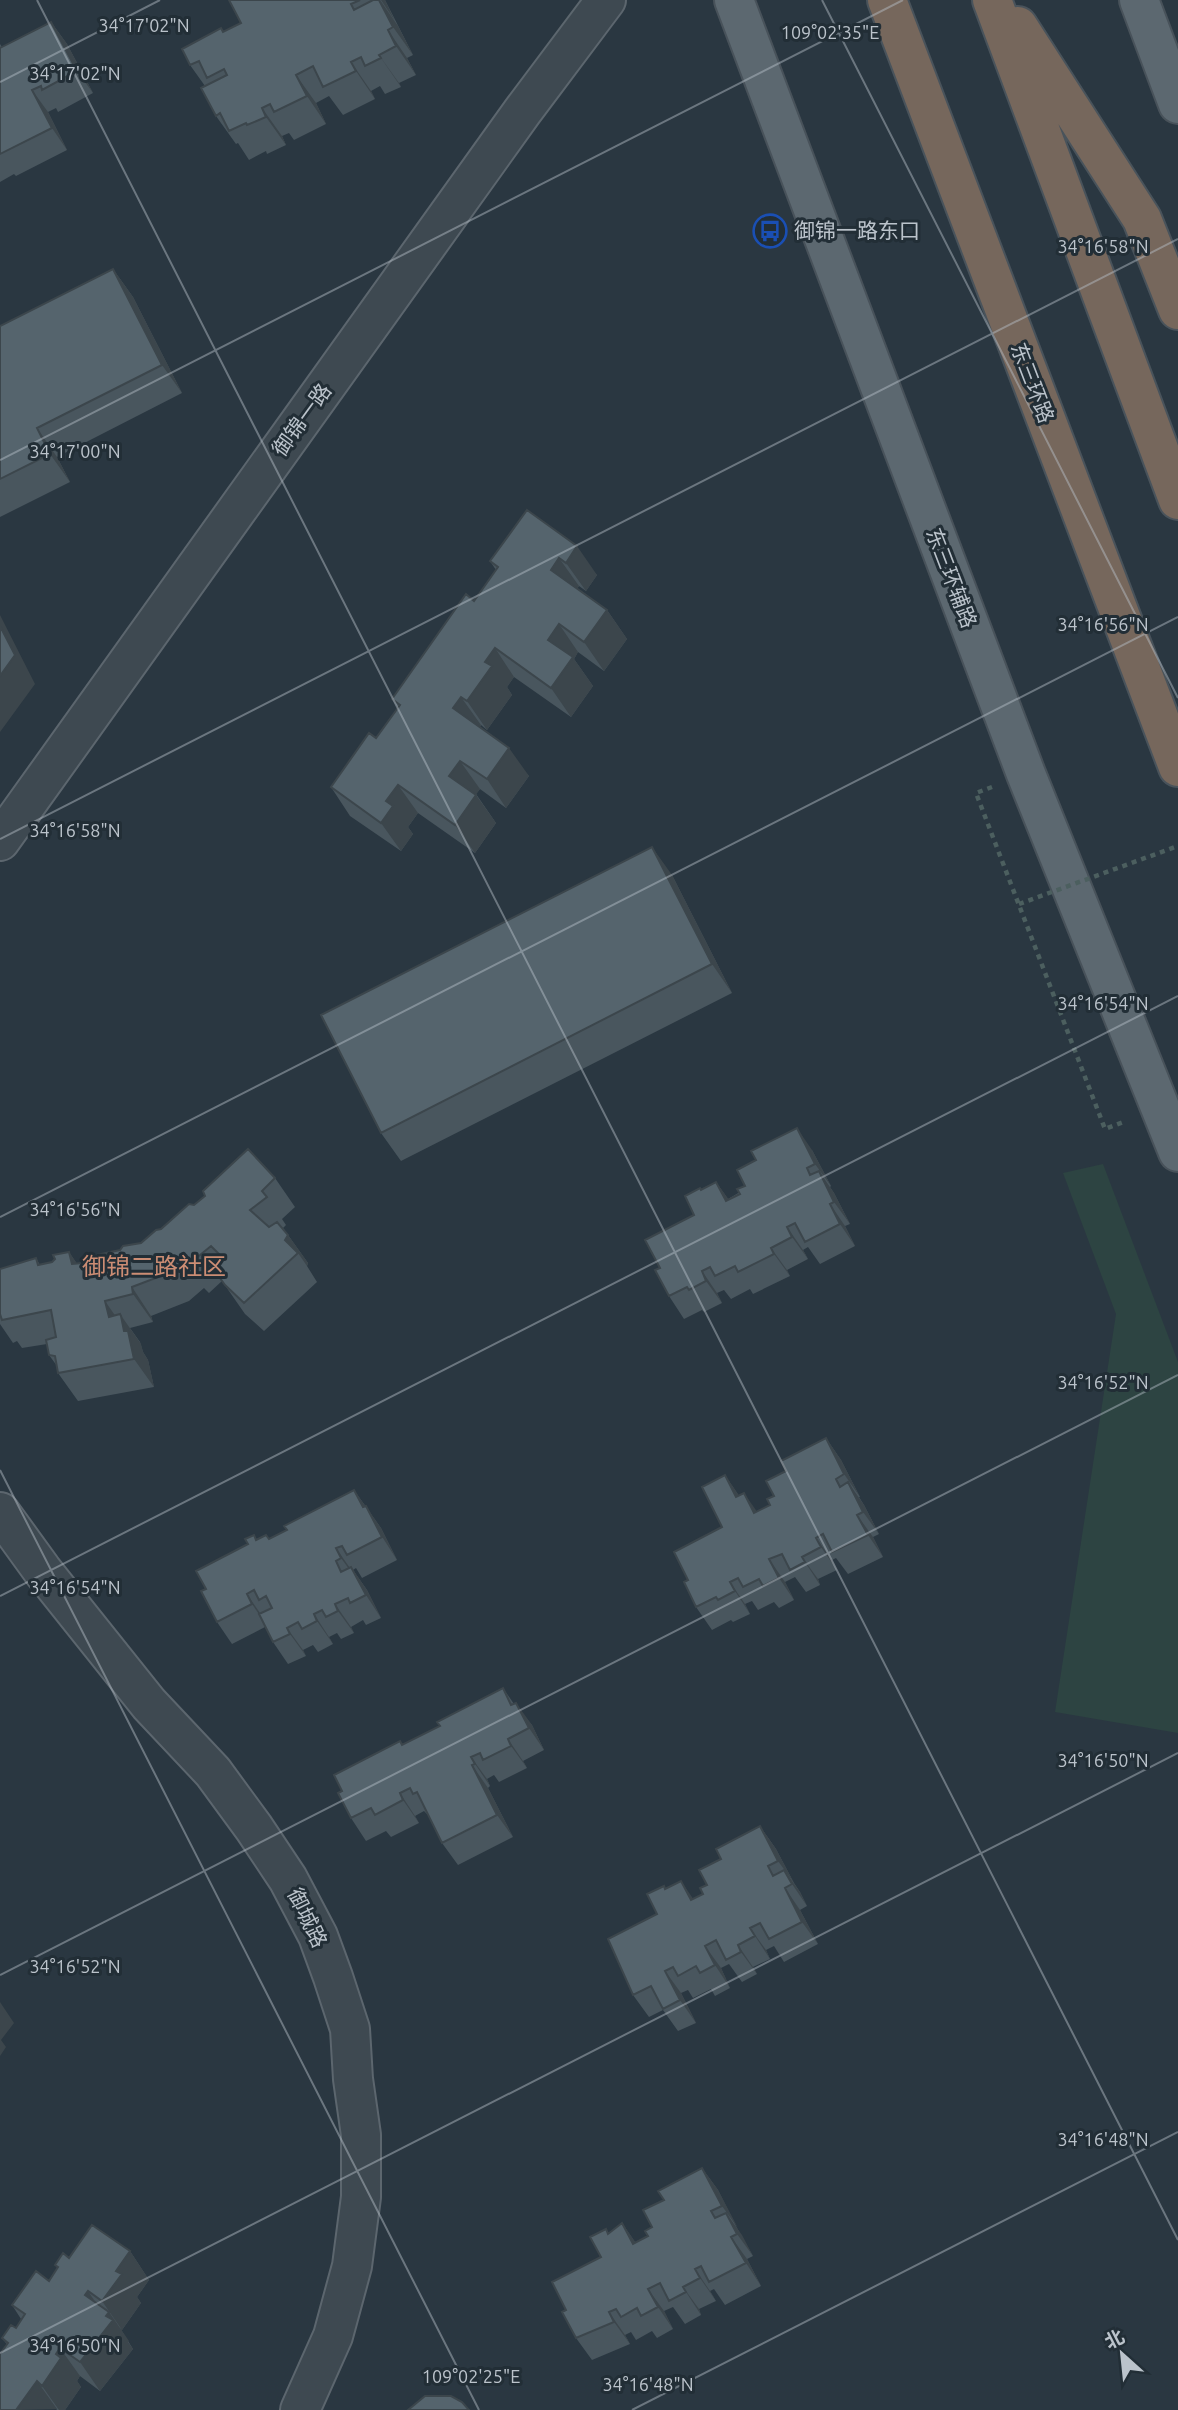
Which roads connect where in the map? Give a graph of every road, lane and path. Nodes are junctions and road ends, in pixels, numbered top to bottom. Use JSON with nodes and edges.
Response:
{"nodes":[{"id":1,"x":606,"y":0,"type":"edge"},
{"id":2,"x":734,"y":0,"type":"edge"},
{"id":3,"x":887,"y":0,"type":"edge"},
{"id":4,"x":992,"y":0,"type":"edge"},
{"id":5,"x":1001,"y":0,"type":"edge"},
{"id":6,"x":1139,"y":0,"type":"edge"},
{"id":7,"x":1178,"y":104,"type":"edge"},
{"id":8,"x":1178,"y":310,"type":"edge"},
{"id":9,"x":1178,"y":500,"type":"edge"},
{"id":10,"x":1178,"y":767,"type":"edge"},
{"id":11,"x":976,"y":793,"type":"dead end"},
{"id":12,"x":0,"y":841,"type":"edge"},
{"id":13,"x":1178,"y":846,"type":"edge"},
{"id":14,"x":1019,"y":904,"type":"junction"},
{"id":15,"x":1105,"y":1129,"type":"dead end"},
{"id":16,"x":1178,"y":1152,"type":"edge"},
{"id":17,"x":0,"y":1512,"type":"edge"},
{"id":18,"x":300,"y":2410,"type":"edge"}],
"edges":[{"from":1,"to":12,"type":"street","name":"御锦一路"},
{"from":2,"to":16,"type":"main road","name":"东三环辅路"},
{"from":3,"to":10,"type":"highway","name":"东三环路"},
{"from":4,"to":9,"type":"highway"},
{"from":5,"to":8,"type":"highway"},
{"from":6,"to":7,"type":"main road"},
{"from":11,"to":14,"type":"path"},
{"from":13,"to":14,"type":"path","bridge":true},
{"from":14,"to":15,"type":"path"},
{"from":17,"to":18,"type":"street","name":"御城路"}]}
